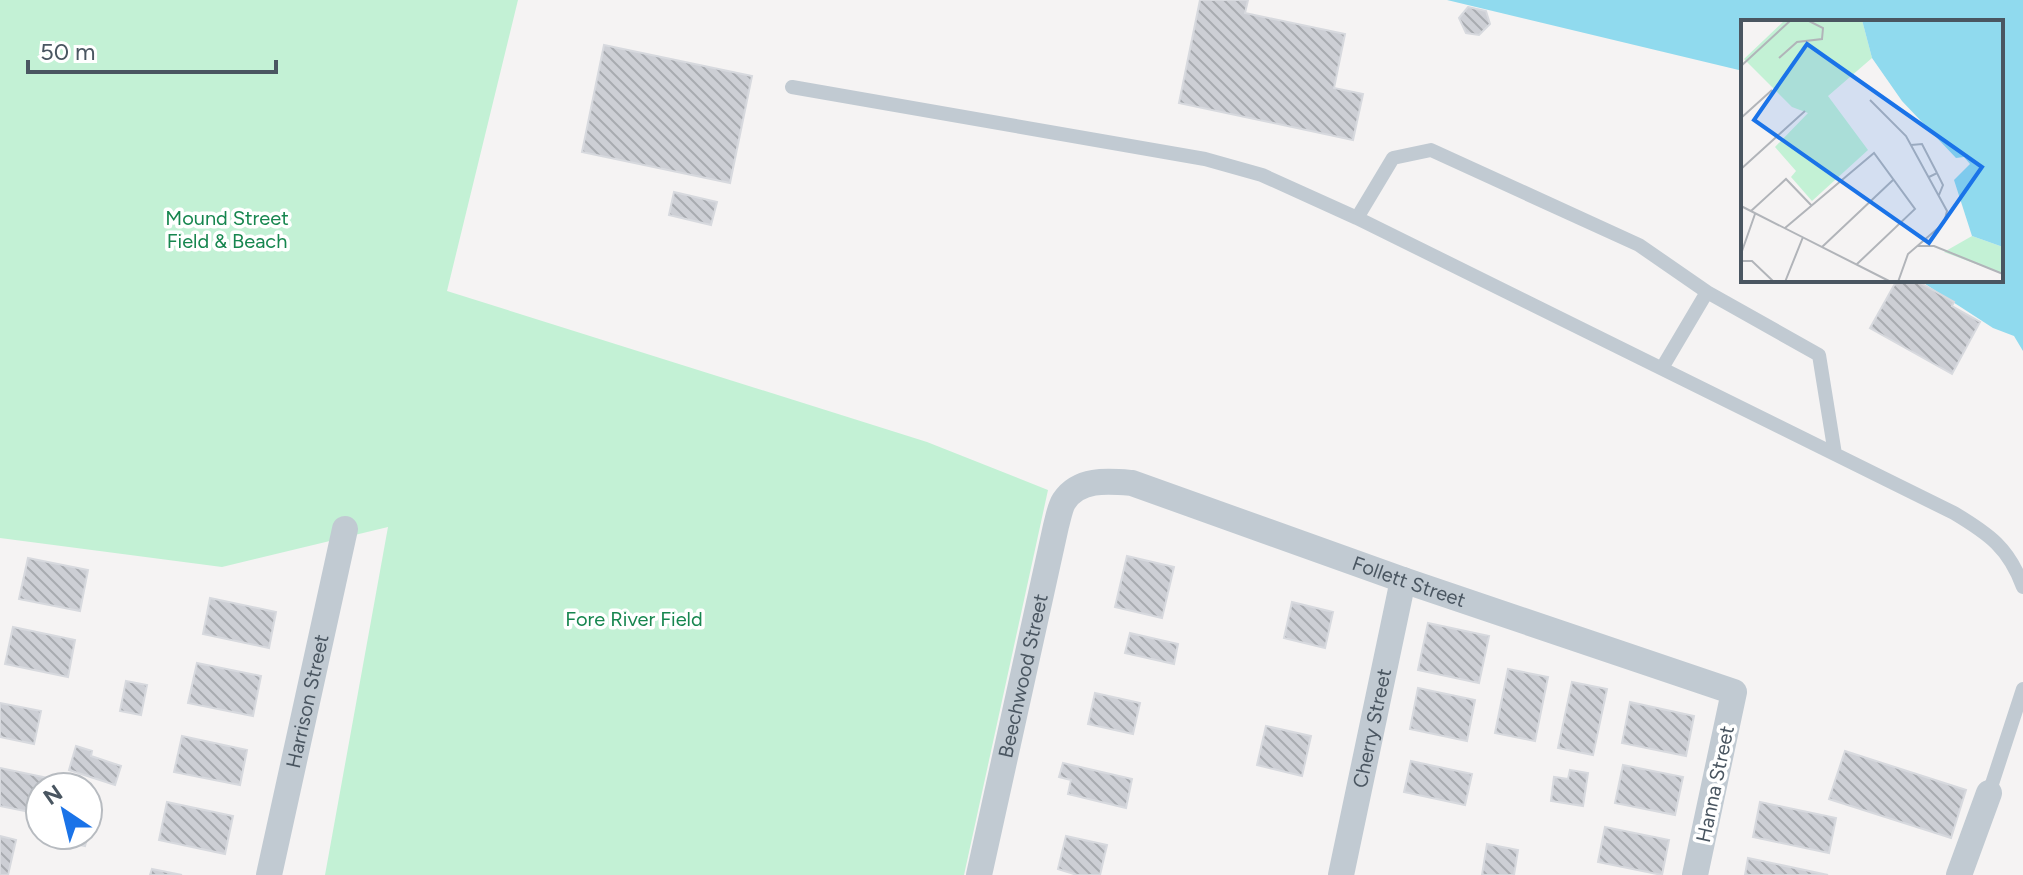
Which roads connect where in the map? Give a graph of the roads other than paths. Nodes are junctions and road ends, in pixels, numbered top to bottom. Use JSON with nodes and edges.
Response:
{"nodes":[{"id":1,"x":792,"y":87,"type":"dead end"},
{"id":2,"x":1357,"y":218,"type":"junction"},
{"id":3,"x":1707,"y":292,"type":"junction"},
{"id":4,"x":1662,"y":368,"type":"junction"},
{"id":5,"x":1835,"y":454,"type":"junction"},
{"id":6,"x":1082,"y":484,"type":"joint"},
{"id":7,"x":345,"y":529,"type":"dead end"},
{"id":8,"x":1403,"y":580,"type":"junction"},
{"id":9,"x":2023,"y":587,"type":"edge"},
{"id":10,"x":2023,"y":689,"type":"edge"},
{"id":11,"x":1734,"y":692,"type":"joint"},
{"id":12,"x":1989,"y":793,"type":"joint"},
{"id":13,"x":269,"y":875,"type":"edge"},
{"id":14,"x":979,"y":875,"type":"edge"},
{"id":15,"x":1341,"y":875,"type":"edge"},
{"id":16,"x":1695,"y":875,"type":"edge"},
{"id":17,"x":1959,"y":875,"type":"edge"}],
"edges":[{"from":1,"to":2,"type":"lane"},
{"from":2,"to":3,"type":"lane"},
{"from":2,"to":4,"type":"lane"},
{"from":3,"to":4,"type":"lane"},
{"from":3,"to":5,"type":"lane"},
{"from":4,"to":5,"type":"lane"},
{"from":5,"to":9,"type":"lane"},
{"from":6,"to":8,"type":"street","name":"Follett Street"},
{"from":6,"to":14,"type":"street","name":"Beechwood Street"},
{"from":7,"to":13,"type":"street","name":"Harrison Street"},
{"from":8,"to":11,"type":"street","name":"Follett Street"},
{"from":8,"to":15,"type":"street","name":"Cherry Street"},
{"from":10,"to":12,"type":"lane"},
{"from":11,"to":16,"type":"street","name":"Hanna Street"},
{"from":12,"to":17,"type":"street"}]}
